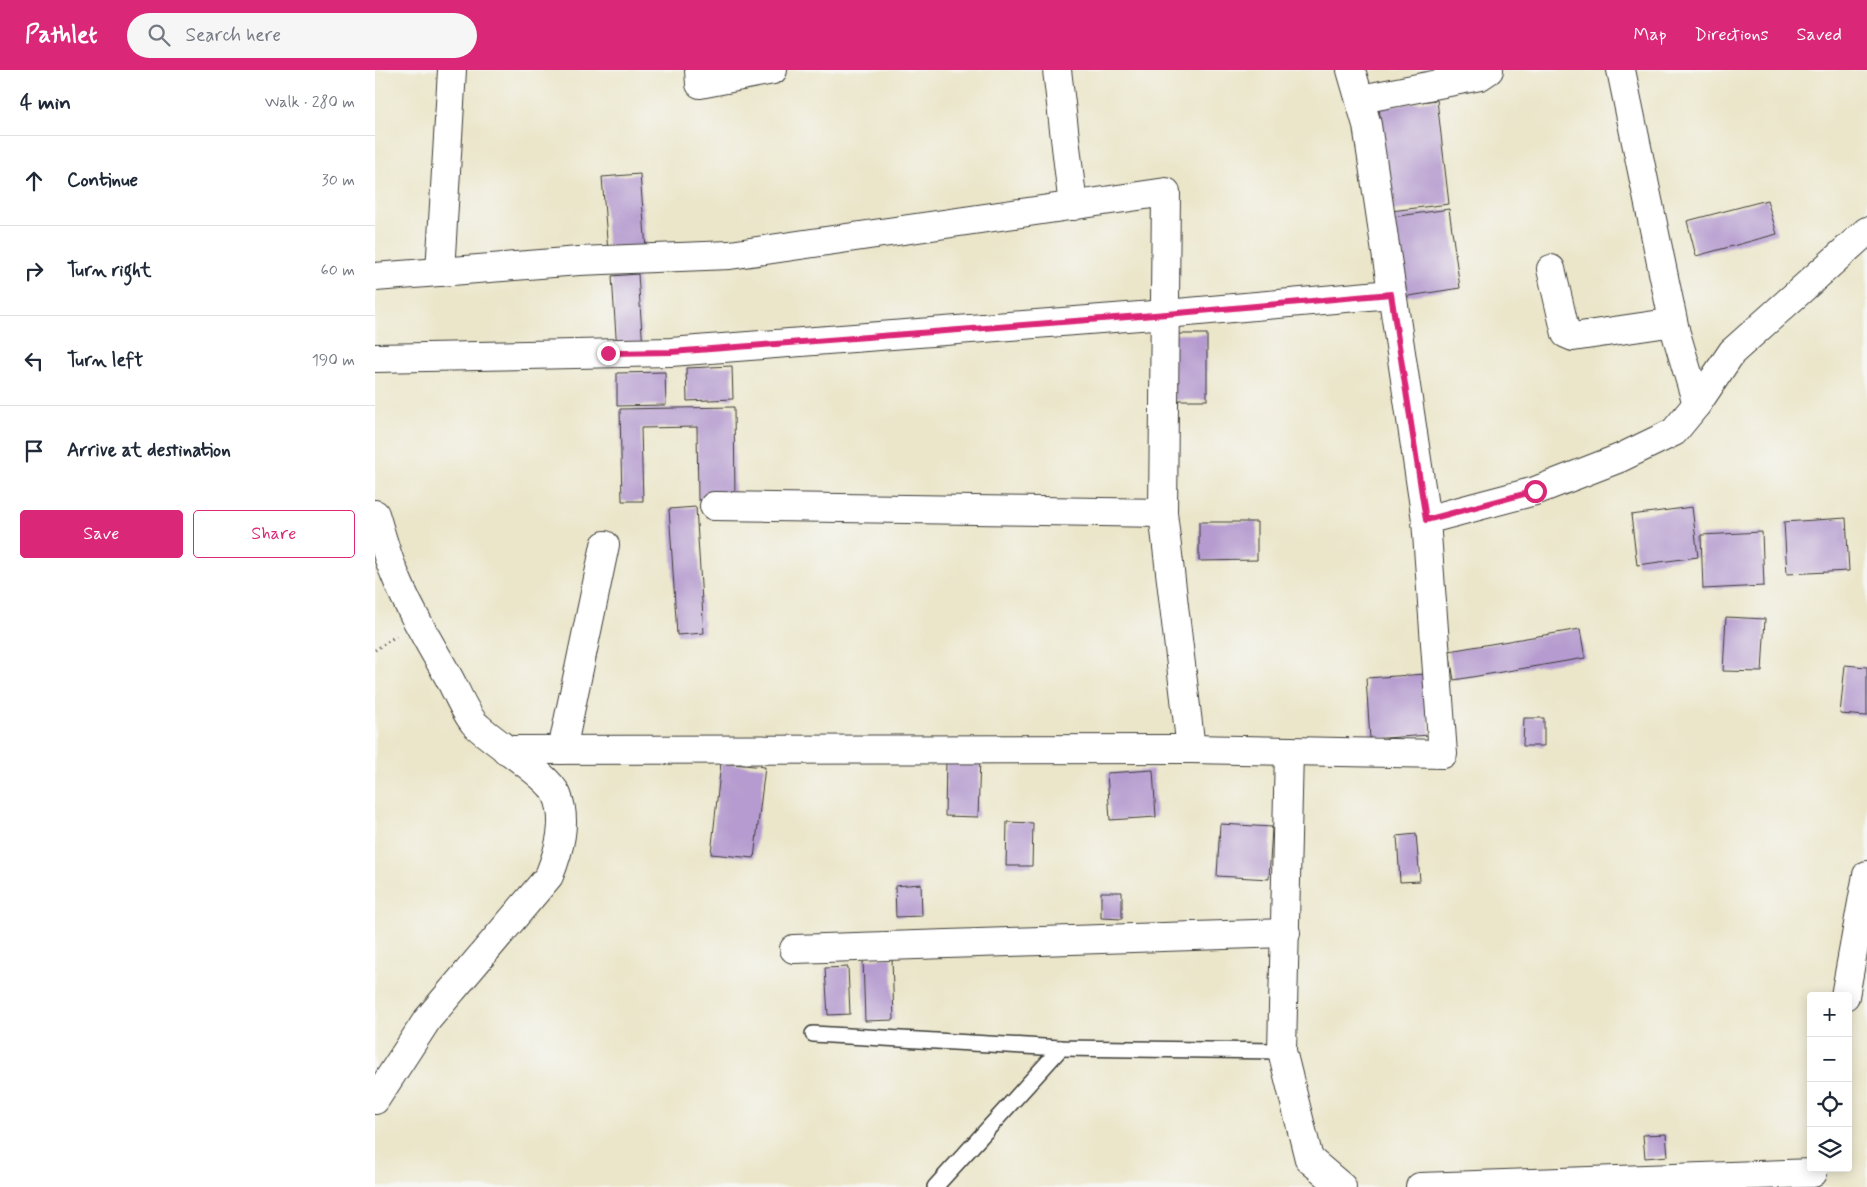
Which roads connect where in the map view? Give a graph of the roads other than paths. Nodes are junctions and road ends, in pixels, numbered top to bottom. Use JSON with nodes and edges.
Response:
{"nodes":[{"id":1,"x":452,"y":70,"type":"edge"},
{"id":2,"x":699,"y":70,"type":"edge"},
{"id":3,"x":773,"y":70,"type":"edge"},
{"id":4,"x":1057,"y":70,"type":"edge"},
{"id":5,"x":1351,"y":70,"type":"edge"},
{"id":6,"x":1489,"y":70,"type":"edge"},
{"id":7,"x":1621,"y":70,"type":"edge"},
{"id":8,"x":1361,"y":99,"type":"junction"},
{"id":9,"x":1073,"y":206,"type":"junction"},
{"id":10,"x":1867,"y":232,"type":"edge"},
{"id":11,"x":1551,"y":269,"type":"dead end"},
{"id":12,"x":440,"y":272,"type":"junction"},
{"id":13,"x":375,"y":277,"type":"edge"},
{"id":14,"x":1391,"y":294,"type":"junction"},
{"id":15,"x":1167,"y":314,"type":"junction"},
{"id":16,"x":1675,"y":330,"type":"junction"},
{"id":17,"x":375,"y":358,"type":"edge"},
{"id":18,"x":1697,"y":404,"type":"junction"},
{"id":19,"x":715,"y":506,"type":"dead end"},
{"id":20,"x":1163,"y":513,"type":"junction"},
{"id":21,"x":375,"y":514,"type":"edge"},
{"id":22,"x":1426,"y":520,"type":"junction"},
{"id":23,"x":605,"y":545,"type":"dead end"},
{"id":24,"x":1191,"y":749,"type":"junction"},
{"id":25,"x":506,"y":750,"type":"junction"},
{"id":26,"x":562,"y":750,"type":"junction"},
{"id":27,"x":1289,"y":751,"type":"junction"},
{"id":28,"x":1867,"y":875,"type":"edge"},
{"id":29,"x":1864,"y":911,"type":"edge"},
{"id":30,"x":1286,"y":934,"type":"junction"},
{"id":31,"x":794,"y":949,"type":"dead end"},
{"id":32,"x":1846,"y":992,"type":"edge"},
{"id":33,"x":813,"y":1034,"type":"dead end"},
{"id":34,"x":1061,"y":1048,"type":"junction"},
{"id":35,"x":1282,"y":1051,"type":"junction"},
{"id":36,"x":375,"y":1100,"type":"edge"},
{"id":37,"x":1814,"y":1176,"type":"edge"},
{"id":38,"x":935,"y":1187,"type":"edge"},
{"id":39,"x":1341,"y":1187,"type":"edge"},
{"id":40,"x":1420,"y":1187,"type":"edge"}],
"edges":[{"from":1,"to":12,"type":"street"},
{"from":2,"to":3,"type":"street"},
{"from":4,"to":9,"type":"street"},
{"from":5,"to":8,"type":"street"},
{"from":6,"to":8,"type":"street"},
{"from":7,"to":16,"type":"street"},
{"from":8,"to":14,"type":"street"},
{"from":9,"to":12,"type":"street"},
{"from":9,"to":15,"type":"street"},
{"from":10,"to":18,"type":"street"},
{"from":11,"to":16,"type":"street"},
{"from":12,"to":13,"type":"street"},
{"from":14,"to":15,"type":"street"},
{"from":14,"to":22,"type":"street"},
{"from":15,"to":17,"type":"street"},
{"from":15,"to":20,"type":"street"},
{"from":16,"to":18,"type":"street"},
{"from":18,"to":22,"type":"street"},
{"from":19,"to":20,"type":"street"},
{"from":20,"to":24,"type":"street"},
{"from":21,"to":25,"type":"street"},
{"from":22,"to":27,"type":"street"},
{"from":23,"to":26,"type":"street"},
{"from":24,"to":26,"type":"street"},
{"from":24,"to":27,"type":"street"},
{"from":25,"to":26,"type":"street"},
{"from":25,"to":36,"type":"street"},
{"from":27,"to":30,"type":"street"},
{"from":28,"to":29,"type":"street"},
{"from":29,"to":32,"type":"street"},
{"from":30,"to":31,"type":"street"},
{"from":30,"to":35,"type":"street"},
{"from":33,"to":34,"type":"lane"},
{"from":34,"to":35,"type":"lane"},
{"from":34,"to":38,"type":"lane"},
{"from":35,"to":39,"type":"street"},
{"from":37,"to":40,"type":"street"}]}
